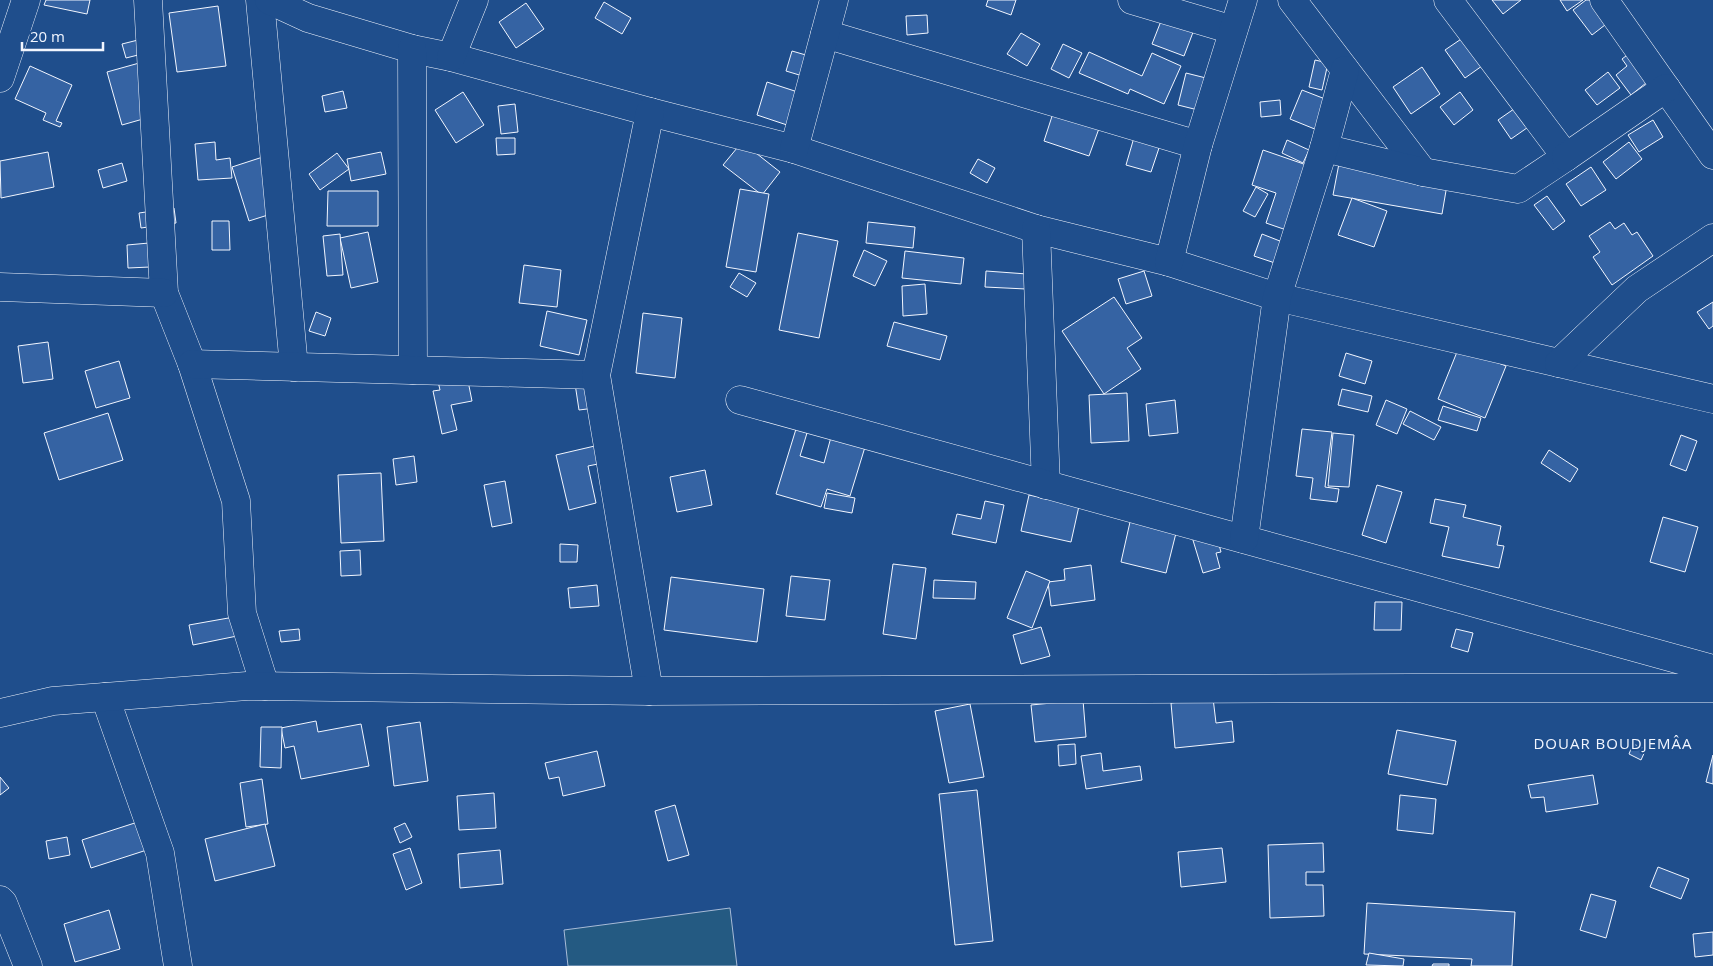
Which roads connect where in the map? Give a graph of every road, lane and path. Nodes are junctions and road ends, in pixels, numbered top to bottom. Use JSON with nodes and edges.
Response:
{"nodes":[{"id":1,"x":26,"y":0,"type":"edge"},
{"id":2,"x":148,"y":0,"type":"edge"},
{"id":3,"x":260,"y":0,"type":"edge"},
{"id":4,"x":269,"y":0,"type":"edge"},
{"id":5,"x":474,"y":0,"type":"edge"},
{"id":6,"x":834,"y":0,"type":"edge"},
{"id":7,"x":1132,"y":0,"type":"edge"},
{"id":8,"x":1243,"y":0,"type":"edge"},
{"id":9,"x":1292,"y":0,"type":"edge"},
{"id":10,"x":1448,"y":0,"type":"edge"},
{"id":11,"x":1604,"y":0,"type":"edge"},
{"id":12,"x":312,"y":9,"type":"edge"},
{"id":13,"x":1233,"y":30,"type":"junction"},
{"id":14,"x":825,"y":34,"type":"junction"},
{"id":15,"x":412,"y":49,"type":"junction"},
{"id":16,"x":451,"y":57,"type":"junction"},
{"id":17,"x":1345,"y":70,"type":"junction"},
{"id":18,"x":0,"y":78,"type":"edge"},
{"id":19,"x":1666,"y":88,"type":"junction"},
{"id":20,"x":650,"y":112,"type":"junction"},
{"id":21,"x":1198,"y":145,"type":"junction"},
{"id":22,"x":794,"y":148,"type":"junction"},
{"id":23,"x":1324,"y":148,"type":"junction"},
{"id":24,"x":1713,"y":155,"type":"edge"},
{"id":25,"x":1566,"y":157,"type":"junction"},
{"id":26,"x":1423,"y":172,"type":"junction"},
{"id":27,"x":1036,"y":229,"type":"junction"},
{"id":28,"x":1713,"y":238,"type":"edge"},
{"id":29,"x":1169,"y":262,"type":"junction"},
{"id":30,"x":0,"y":287,"type":"edge"},
{"id":31,"x":164,"y":292,"type":"junction"},
{"id":32,"x":1278,"y":297,"type":"junction"},
{"id":33,"x":1559,"y":363,"type":"junction"},
{"id":34,"x":192,"y":364,"type":"junction"},
{"id":35,"x":294,"y":367,"type":"junction"},
{"id":36,"x":414,"y":370,"type":"junction"},
{"id":37,"x":596,"y":375,"type":"junction"},
{"id":38,"x":1713,"y":399,"type":"edge"},
{"id":39,"x":740,"y":400,"type":"dead end"},
{"id":40,"x":1046,"y":485,"type":"junction"},
{"id":41,"x":1244,"y":539,"type":"junction"},
{"id":42,"x":1713,"y":669,"type":"edge"},
{"id":43,"x":265,"y":686,"type":"junction"},
{"id":44,"x":1713,"y":688,"type":"edge"},
{"id":45,"x":649,"y":691,"type":"junction"},
{"id":46,"x":105,"y":697,"type":"junction"},
{"id":47,"x":0,"y":713,"type":"edge"},
{"id":48,"x":0,"y":900,"type":"edge"},
{"id":49,"x":25,"y":965,"type":"edge"},
{"id":50,"x":178,"y":966,"type":"edge"}],
"edges":[{"from":1,"to":18,"type":"street"},
{"from":2,"to":31,"type":"street"},
{"from":3,"to":35,"type":"street"},
{"from":4,"to":12,"type":"street"},
{"from":5,"to":16,"type":"street"},
{"from":6,"to":14,"type":"street"},
{"from":7,"to":13,"type":"street"},
{"from":8,"to":13,"type":"street"},
{"from":9,"to":17,"type":"street"},
{"from":10,"to":25,"type":"street"},
{"from":11,"to":19,"type":"street"},
{"from":12,"to":15,"type":"street"},
{"from":13,"to":21,"type":"street"},
{"from":14,"to":21,"type":"street"},
{"from":14,"to":22,"type":"street"},
{"from":15,"to":16,"type":"street"},
{"from":15,"to":36,"type":"street"},
{"from":16,"to":20,"type":"street"},
{"from":17,"to":23,"type":"street"},
{"from":17,"to":26,"type":"street"},
{"from":19,"to":24,"type":"street"},
{"from":19,"to":25,"type":"street"},
{"from":20,"to":22,"type":"street"},
{"from":20,"to":37,"type":"street"},
{"from":21,"to":29,"type":"street"},
{"from":22,"to":27,"type":"street"},
{"from":23,"to":26,"type":"street"},
{"from":23,"to":32,"type":"street"},
{"from":25,"to":26,"type":"street"},
{"from":27,"to":29,"type":"street"},
{"from":27,"to":40,"type":"street"},
{"from":28,"to":33,"type":"street"},
{"from":29,"to":32,"type":"street"},
{"from":30,"to":31,"type":"street"},
{"from":31,"to":34,"type":"street"},
{"from":32,"to":33,"type":"street"},
{"from":32,"to":41,"type":"street"},
{"from":33,"to":38,"type":"street"},
{"from":34,"to":35,"type":"street"},
{"from":34,"to":43,"type":"street"},
{"from":35,"to":36,"type":"street"},
{"from":36,"to":37,"type":"street"},
{"from":37,"to":45,"type":"street"},
{"from":39,"to":40,"type":"street"},
{"from":40,"to":41,"type":"street"},
{"from":41,"to":42,"type":"street"},
{"from":43,"to":45,"type":"street"},
{"from":43,"to":46,"type":"street"},
{"from":44,"to":45,"type":"street"},
{"from":46,"to":47,"type":"street"},
{"from":46,"to":50,"type":"street"},
{"from":48,"to":49,"type":"street"}]}
